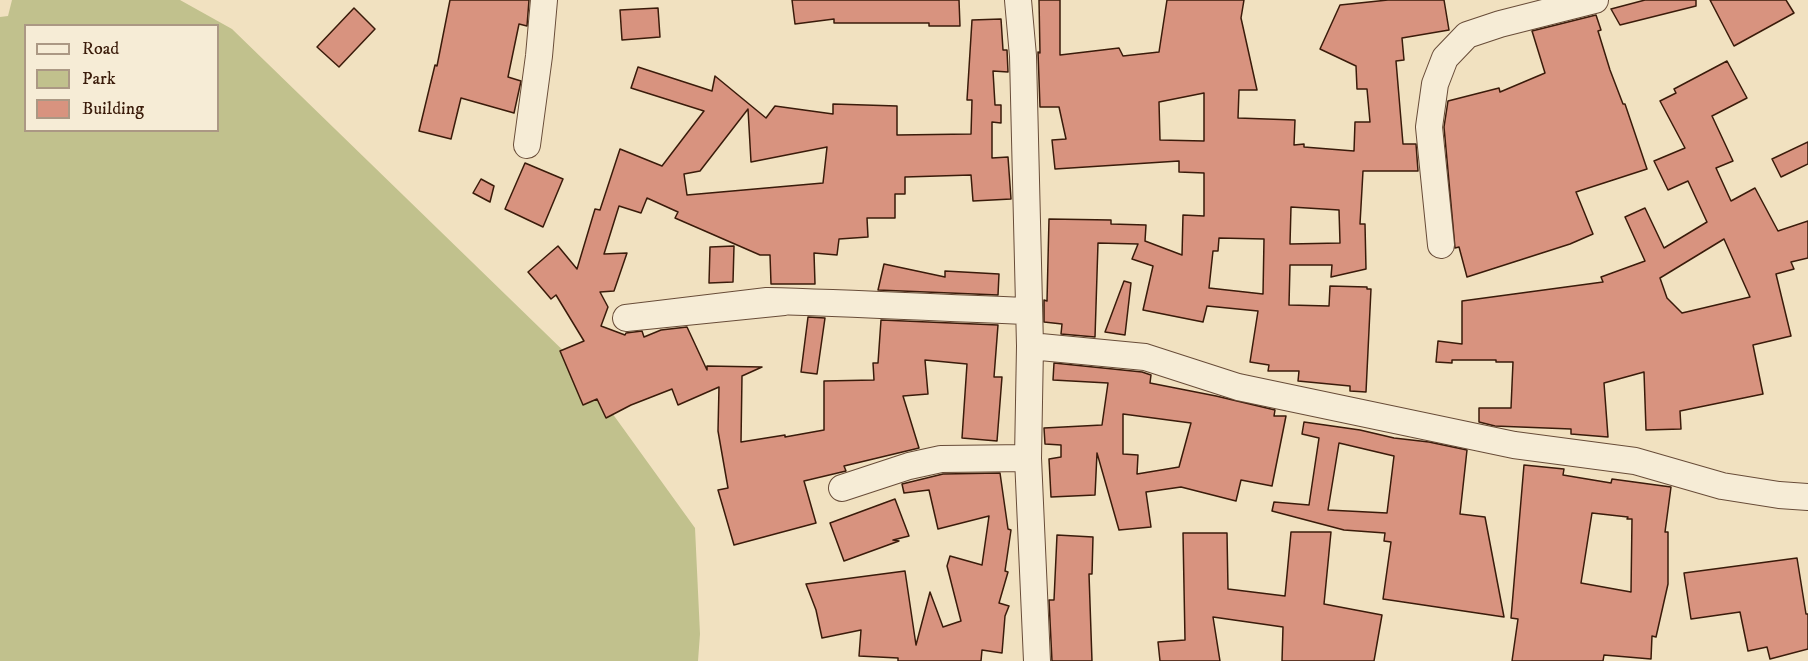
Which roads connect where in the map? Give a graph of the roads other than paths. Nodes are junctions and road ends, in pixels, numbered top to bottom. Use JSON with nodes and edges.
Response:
{"nodes":[{"id":1,"x":544,"y":0,"type":"edge"},
{"id":2,"x":1018,"y":0,"type":"edge"},
{"id":3,"x":1595,"y":0,"type":"edge"},
{"id":4,"x":527,"y":145,"type":"dead end"},
{"id":5,"x":1441,"y":245,"type":"dead end"},
{"id":6,"x":784,"y":302,"type":"dead end"},
{"id":7,"x":1028,"y":311,"type":"junction"},
{"id":8,"x":1030,"y":345,"type":"junction"},
{"id":9,"x":1028,"y":458,"type":"junction"},
{"id":10,"x":842,"y":488,"type":"dead end"},
{"id":11,"x":1808,"y":497,"type":"edge"},
{"id":12,"x":1037,"y":661,"type":"edge"}],
"edges":[{"from":1,"to":4,"type":"street"},
{"from":2,"to":7,"type":"street"},
{"from":3,"to":5,"type":"street"},
{"from":6,"to":7,"type":"street"},
{"from":7,"to":8,"type":"street"},
{"from":8,"to":9,"type":"street"},
{"from":8,"to":11,"type":"street"},
{"from":9,"to":10,"type":"street"},
{"from":9,"to":12,"type":"street"}]}
